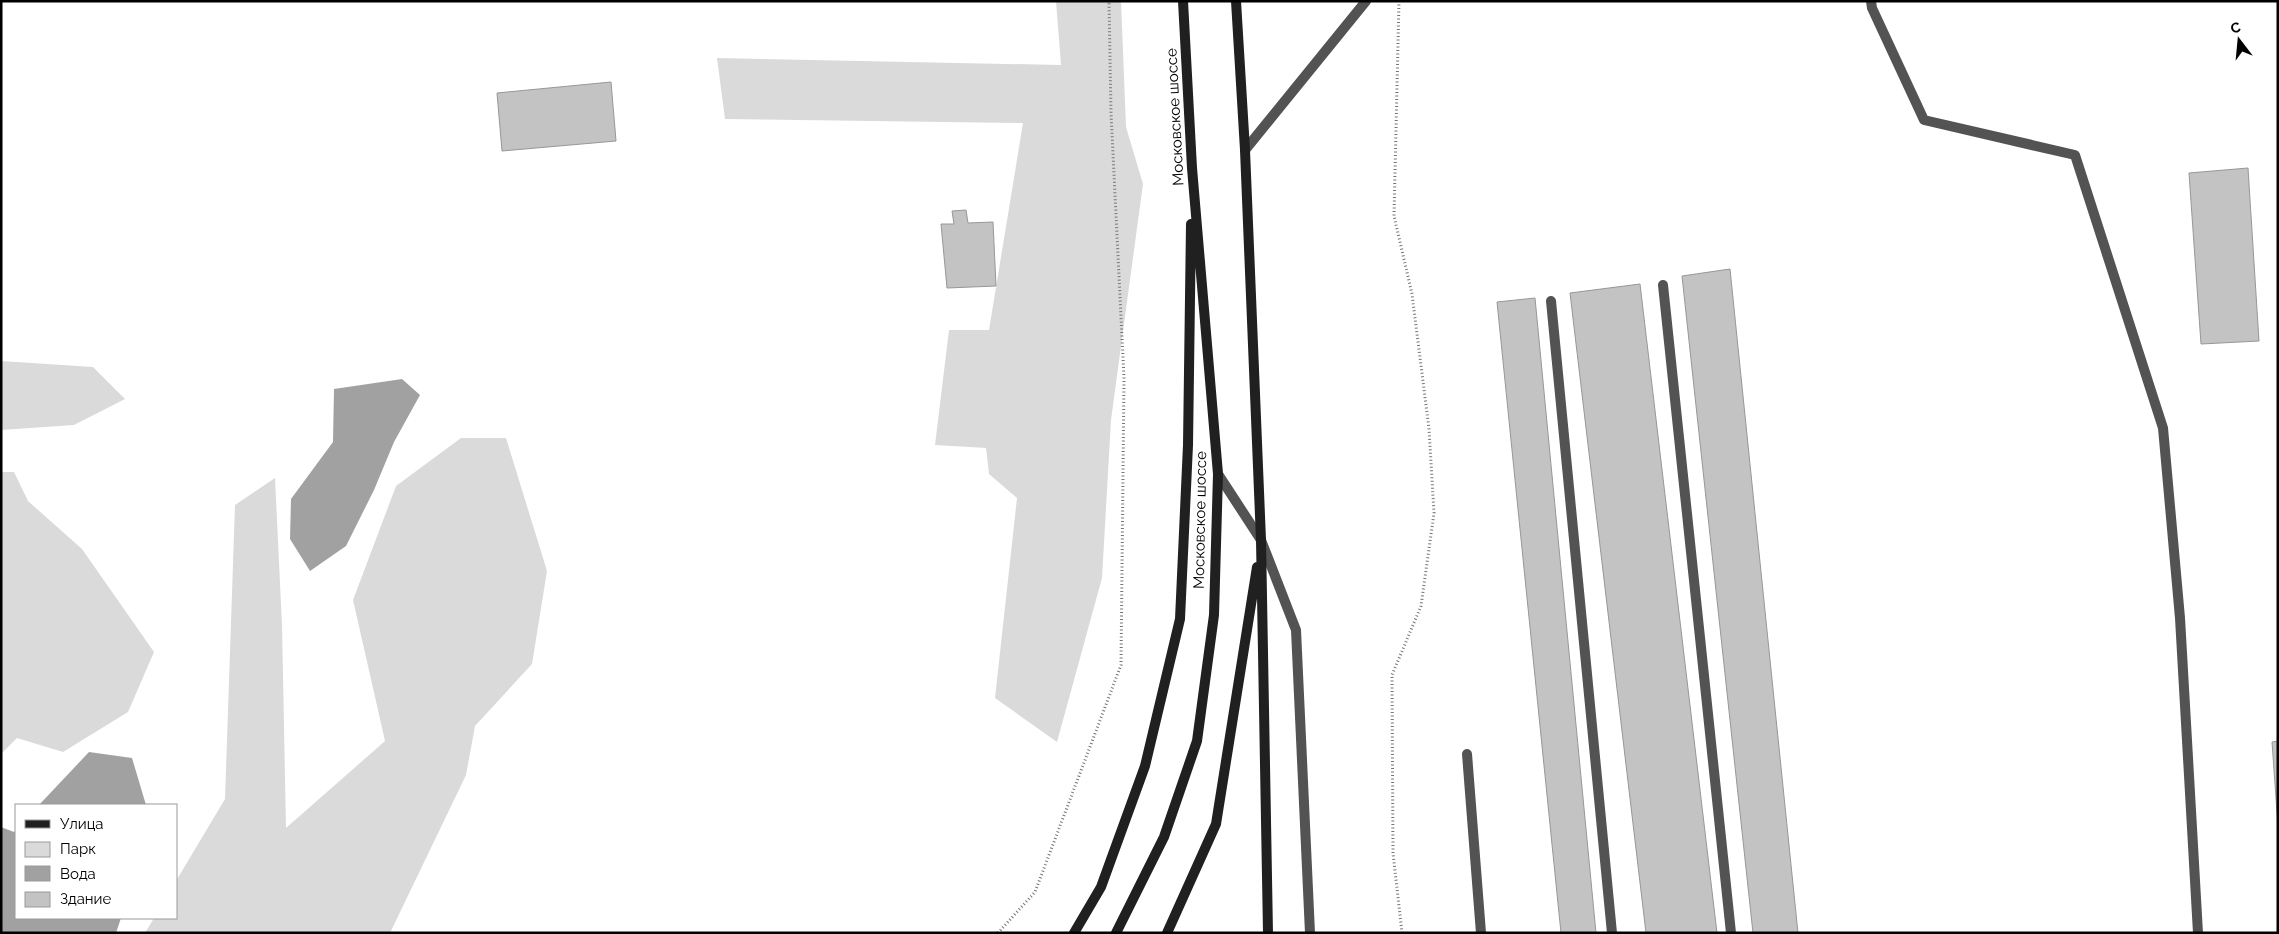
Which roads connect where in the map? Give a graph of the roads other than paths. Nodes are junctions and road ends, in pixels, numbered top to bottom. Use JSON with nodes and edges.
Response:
{"nodes":[{"id":1,"x":1183,"y":1,"type":"edge"},
{"id":2,"x":1236,"y":1,"type":"edge"},
{"id":3,"x":1366,"y":1,"type":"edge"},
{"id":4,"x":1871,"y":1,"type":"edge"},
{"id":5,"x":1245,"y":150,"type":"junction"},
{"id":6,"x":1192,"y":168,"type":"junction"},
{"id":7,"x":1663,"y":285,"type":"dead end"},
{"id":8,"x":1551,"y":301,"type":"dead end"},
{"id":9,"x":1218,"y":474,"type":"junction"},
{"id":10,"x":1261,"y":540,"type":"junction"},
{"id":11,"x":1468,"y":754,"type":"dead end"},
{"id":12,"x":1074,"y":933,"type":"edge"},
{"id":13,"x":1116,"y":933,"type":"edge"},
{"id":14,"x":1167,"y":933,"type":"edge"},
{"id":15,"x":1268,"y":933,"type":"edge"},
{"id":16,"x":1310,"y":933,"type":"edge"},
{"id":17,"x":1481,"y":933,"type":"edge"},
{"id":18,"x":1612,"y":933,"type":"edge"},
{"id":19,"x":1732,"y":933,"type":"edge"},
{"id":20,"x":2198,"y":933,"type":"edge"}],
"edges":[{"from":1,"to":6,"type":"main road","name":"Московское шоссе"},
{"from":2,"to":5,"type":"main road"},
{"from":3,"to":5,"type":"street"},
{"from":4,"to":20,"type":"street"},
{"from":5,"to":10,"type":"main road"},
{"from":6,"to":9,"type":"main road","name":"Московское шоссе"},
{"from":6,"to":12,"type":"main road"},
{"from":7,"to":19,"type":"street"},
{"from":8,"to":18,"type":"street"},
{"from":9,"to":10,"type":"street"},
{"from":9,"to":13,"type":"main road","name":"Московское шоссе"},
{"from":10,"to":14,"type":"main road"},
{"from":10,"to":15,"type":"main road"},
{"from":10,"to":16,"type":"street"},
{"from":11,"to":17,"type":"street"}]}
